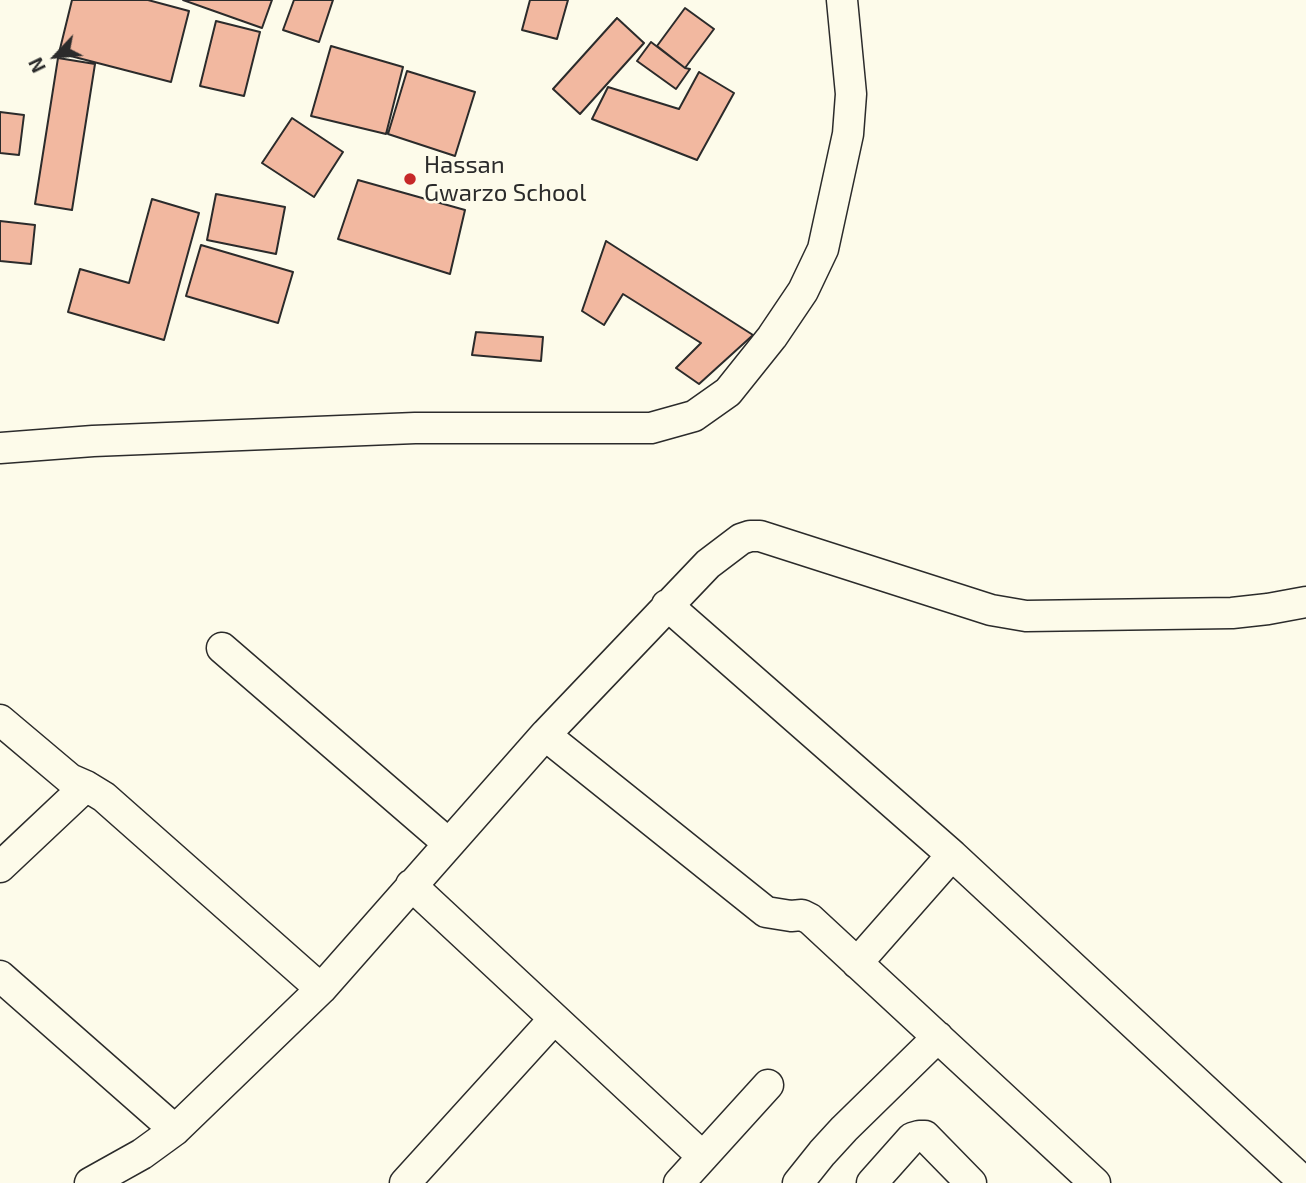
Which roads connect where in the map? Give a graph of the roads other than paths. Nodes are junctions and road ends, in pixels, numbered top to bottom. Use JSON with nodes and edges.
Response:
{"nodes":[{"id":1,"x":842,"y":0,"type":"edge"},
{"id":2,"x":0,"y":448,"type":"edge"},
{"id":3,"x":1306,"y":601,"type":"edge"},
{"id":4,"x":667,"y":605,"type":"junction"},
{"id":5,"x":222,"y":648,"type":"dead end"},
{"id":6,"x":0,"y":720,"type":"edge"},
{"id":7,"x":545,"y":735,"type":"junction"},
{"id":8,"x":86,"y":786,"type":"junction"},
{"id":9,"x":449,"y":844,"type":"junction"},
{"id":10,"x":952,"y":855,"type":"junction"},
{"id":11,"x":0,"y":867,"type":"edge"},
{"id":12,"x":411,"y":885,"type":"junction"},
{"id":13,"x":858,"y":963,"type":"junction"},
{"id":14,"x":0,"y":976,"type":"edge"},
{"id":15,"x":321,"y":989,"type":"junction"},
{"id":16,"x":554,"y":1019,"type":"junction"},
{"id":17,"x":938,"y":1037,"type":"junction"},
{"id":18,"x":768,"y":1085,"type":"dead end"},
{"id":19,"x":176,"y":1130,"type":"junction"},
{"id":20,"x":702,"y":1156,"type":"junction"},
{"id":21,"x":90,"y":1183,"type":"edge"},
{"id":22,"x":405,"y":1183,"type":"edge"},
{"id":23,"x":678,"y":1183,"type":"edge"},
{"id":24,"x":798,"y":1183,"type":"edge"},
{"id":25,"x":872,"y":1183,"type":"edge"},
{"id":26,"x":971,"y":1183,"type":"edge"},
{"id":27,"x":1095,"y":1183,"type":"edge"},
{"id":28,"x":1305,"y":1183,"type":"edge"}],
"edges":[{"from":1,"to":2,"type":"street"},
{"from":3,"to":4,"type":"street"},
{"from":4,"to":7,"type":"street"},
{"from":4,"to":10,"type":"street"},
{"from":5,"to":9,"type":"street"},
{"from":6,"to":8,"type":"street"},
{"from":7,"to":9,"type":"street"},
{"from":7,"to":13,"type":"street"},
{"from":8,"to":11,"type":"street"},
{"from":8,"to":15,"type":"street"},
{"from":9,"to":12,"type":"street"},
{"from":10,"to":13,"type":"street"},
{"from":10,"to":28,"type":"street"},
{"from":12,"to":15,"type":"street"},
{"from":12,"to":16,"type":"street"},
{"from":13,"to":17,"type":"street"},
{"from":14,"to":19,"type":"street"},
{"from":15,"to":19,"type":"street"},
{"from":16,"to":20,"type":"street"},
{"from":16,"to":22,"type":"street"},
{"from":17,"to":24,"type":"street"},
{"from":17,"to":27,"type":"street"},
{"from":18,"to":20,"type":"street"},
{"from":19,"to":21,"type":"street"},
{"from":20,"to":23,"type":"street"},
{"from":25,"to":26,"type":"street"}]}
